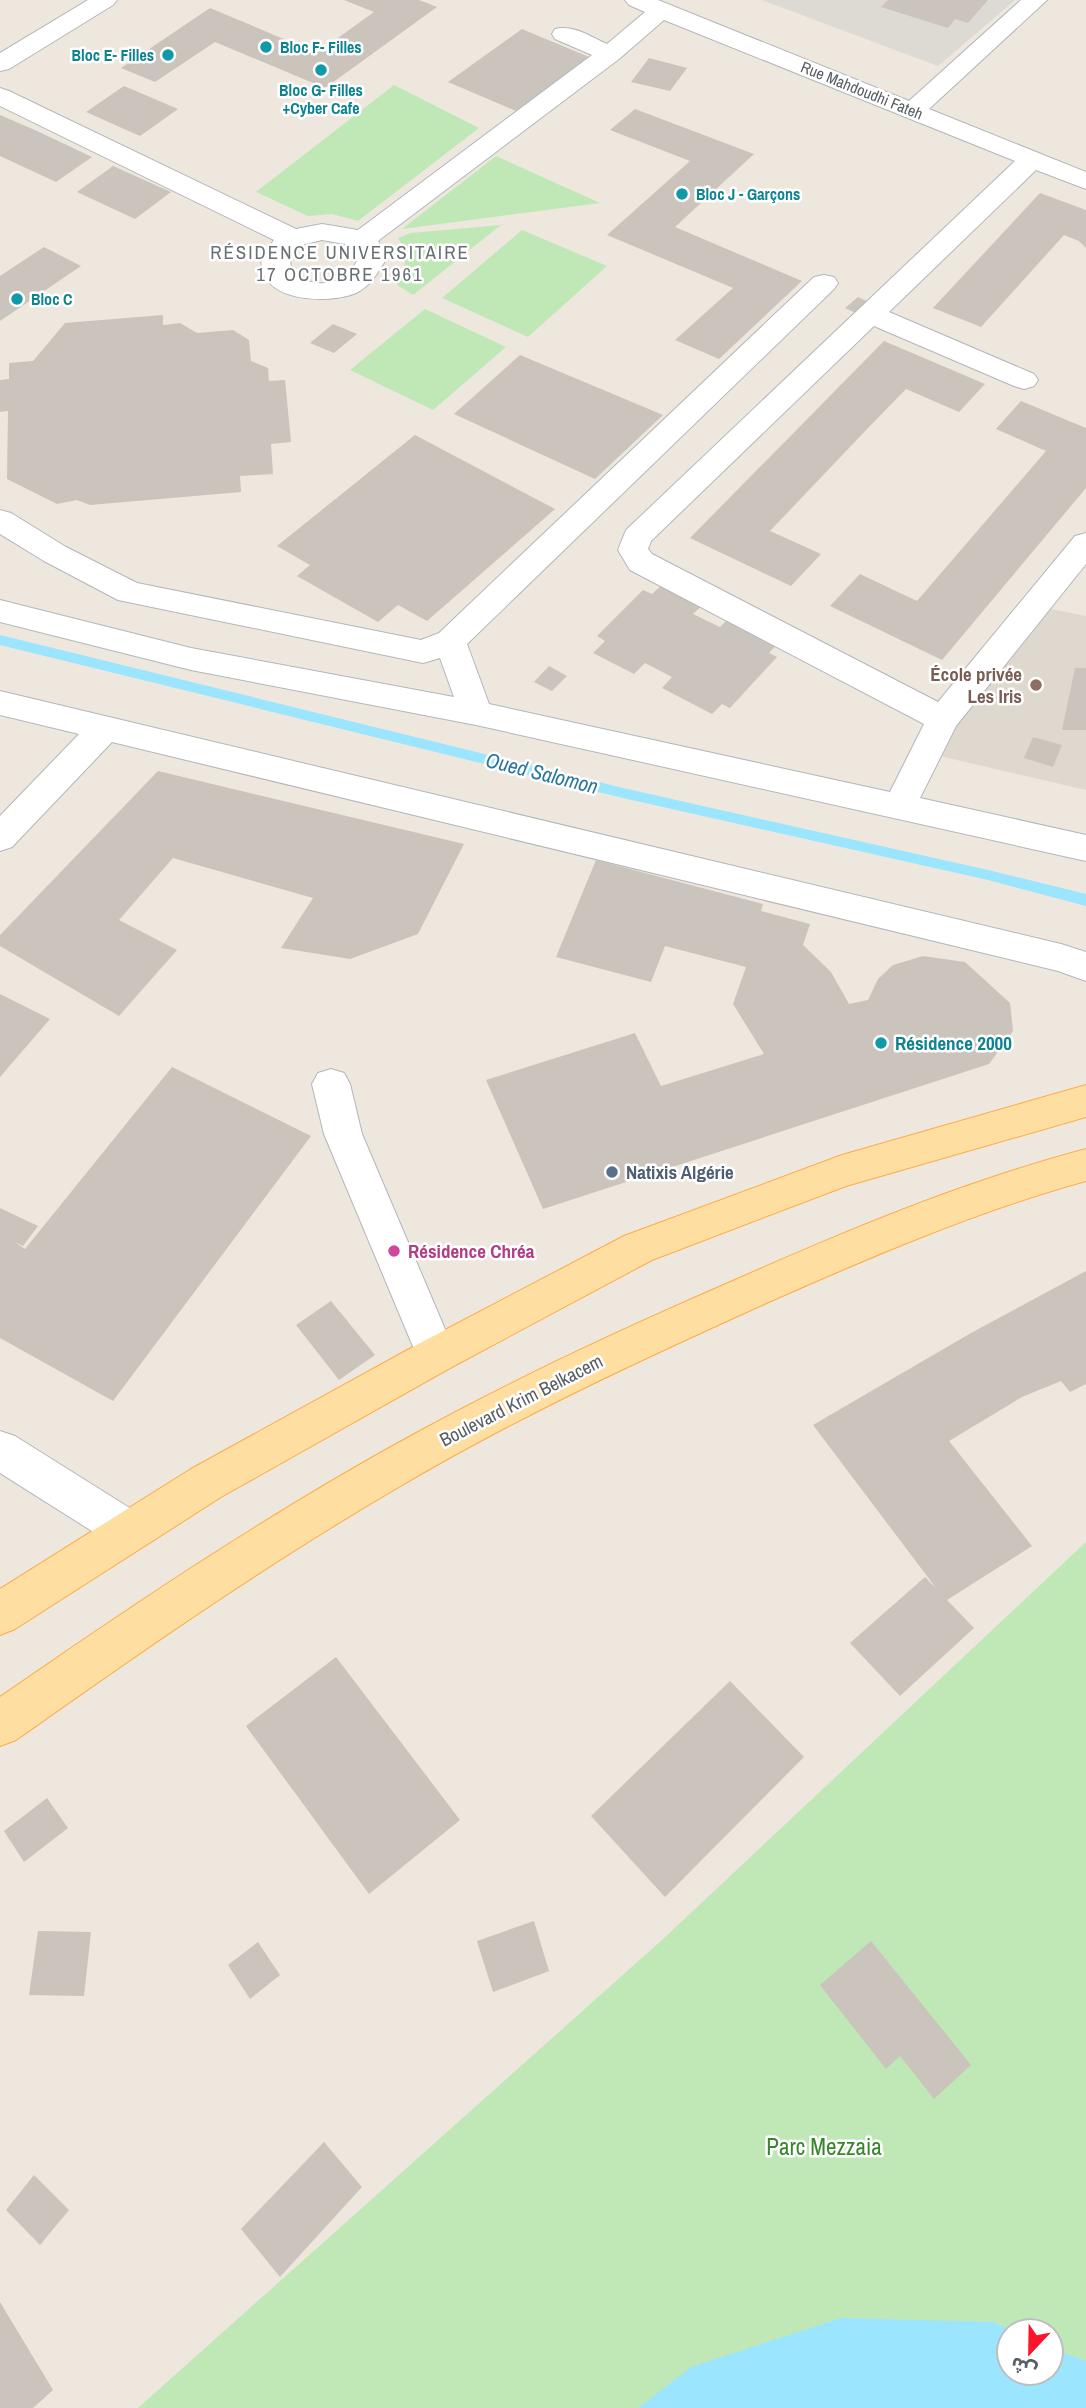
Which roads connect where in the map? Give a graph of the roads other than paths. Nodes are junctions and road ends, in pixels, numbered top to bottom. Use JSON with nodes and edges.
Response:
{"nodes":[{"id":1,"x":105,"y":0,"type":"edge"},
{"id":2,"x":637,"y":0,"type":"edge"},
{"id":3,"x":1035,"y":0,"type":"edge"},
{"id":4,"x":661,"y":10,"type":"junction"},
{"id":5,"x":564,"y":34,"type":"dead end"},
{"id":6,"x":610,"y":54,"type":"junction"},
{"id":7,"x":0,"y":64,"type":"edge"},
{"id":8,"x":0,"y":96,"type":"edge"},
{"id":9,"x":913,"y":110,"type":"junction"},
{"id":10,"x":1031,"y":160,"type":"junction"},
{"id":11,"x":1086,"y":181,"type":"edge"},
{"id":12,"x":294,"y":239,"type":"junction"},
{"id":13,"x":361,"y":241,"type":"junction"},
{"id":14,"x":824,"y":283,"type":"dead end"},
{"id":15,"x":870,"y":314,"type":"junction"},
{"id":16,"x":1024,"y":380,"type":"dead end"},
{"id":17,"x":0,"y":520,"type":"edge"},
{"id":18,"x":1086,"y":543,"type":"edge"},
{"id":19,"x":1071,"y":583,"type":"edge"},
{"id":20,"x":0,"y":611,"type":"edge"},
{"id":21,"x":450,"y":641,"type":"junction"},
{"id":22,"x":0,"y":702,"type":"edge"},
{"id":23,"x":476,"y":713,"type":"junction"},
{"id":24,"x":943,"y":719,"type":"junction"},
{"id":25,"x":105,"y":728,"type":"junction"},
{"id":26,"x":900,"y":805,"type":"junction"},
{"id":27,"x":0,"y":838,"type":"edge"},
{"id":28,"x":1086,"y":848,"type":"edge"},
{"id":29,"x":1078,"y":967,"type":"edge"},
{"id":30,"x":331,"y":1084,"type":"dead end"},
{"id":31,"x":1086,"y":1101,"type":"edge"},
{"id":32,"x":1086,"y":1165,"type":"edge"},
{"id":33,"x":436,"y":1355,"type":"junction"},
{"id":34,"x":9,"y":1467,"type":"edge"},
{"id":35,"x":129,"y":1531,"type":"junction"},
{"id":36,"x":0,"y":1614,"type":"edge"},
{"id":37,"x":0,"y":1724,"type":"edge"}],
"edges":[{"from":1,"to":7,"type":"street"},
{"from":2,"to":4,"type":"street","name":"Rue Mahdoudhi Fateh"},
{"from":3,"to":9,"type":"street"},
{"from":4,"to":6,"type":"street"},
{"from":4,"to":9,"type":"street","name":"Rue Mahdoudhi Fateh"},
{"from":5,"to":6,"type":"street"},
{"from":6,"to":13,"type":"street"},
{"from":8,"to":12,"type":"street"},
{"from":9,"to":10,"type":"street","name":"Rue Mahdoudhi Fateh"},
{"from":10,"to":11,"type":"street","name":"Rue Mahdoudhi Fateh"},
{"from":10,"to":15,"type":"street"},
{"from":12,"to":13,"type":"street"},
{"from":12,"to":13,"type":"street"},
{"from":14,"to":21,"type":"street"},
{"from":15,"to":16,"type":"street"},
{"from":15,"to":24,"type":"street"},
{"from":17,"to":21,"type":"street"},
{"from":18,"to":19,"type":"street"},
{"from":19,"to":24,"type":"street"},
{"from":20,"to":23,"type":"street"},
{"from":21,"to":23,"type":"street"},
{"from":22,"to":25,"type":"street"},
{"from":23,"to":26,"type":"street"},
{"from":24,"to":26,"type":"street"},
{"from":25,"to":27,"type":"street"},
{"from":25,"to":29,"type":"street"},
{"from":26,"to":28,"type":"street"},
{"from":30,"to":33,"type":"street"},
{"from":31,"to":33,"type":"main road"},
{"from":32,"to":37,"type":"main road","name":"Boulevard Krim Belkacem"},
{"from":33,"to":35,"type":"main road"},
{"from":34,"to":35,"type":"street"},
{"from":35,"to":36,"type":"main road"}]}
